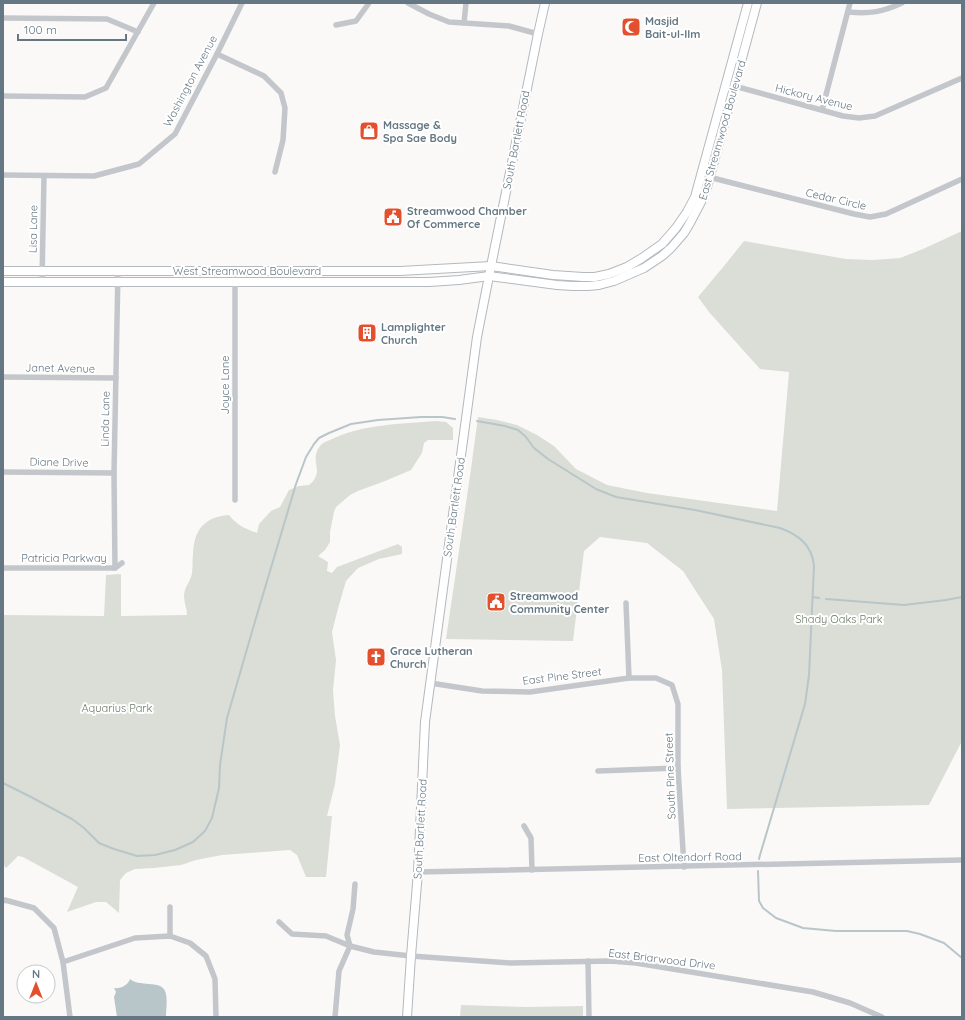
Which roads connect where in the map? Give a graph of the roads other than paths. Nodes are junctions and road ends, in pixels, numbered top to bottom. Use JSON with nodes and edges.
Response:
{"nodes":[{"id":1,"x":154,"y":3,"type":"edge"},
{"id":2,"x":242,"y":3,"type":"edge"},
{"id":3,"x":370,"y":3,"type":"edge"},
{"id":4,"x":408,"y":3,"type":"edge"},
{"id":5,"x":466,"y":3,"type":"edge"},
{"id":6,"x":545,"y":3,"type":"edge"},
{"id":7,"x":748,"y":3,"type":"edge"},
{"id":8,"x":757,"y":3,"type":"edge"},
{"id":9,"x":850,"y":3,"type":"edge"},
{"id":10,"x":902,"y":3,"type":"edge"},
{"id":11,"x":848,"y":12,"type":"junction"},
{"id":12,"x":3,"y":18,"type":"edge"},
{"id":13,"x":464,"y":23,"type":"junction"},
{"id":14,"x":336,"y":25,"type":"dead end"},
{"id":15,"x":138,"y":32,"type":"junction"},
{"id":16,"x":538,"y":34,"type":"junction"},
{"id":17,"x":217,"y":54,"type":"junction"},
{"id":18,"x":962,"y":78,"type":"edge"},
{"id":19,"x":731,"y":85,"type":"junction"},
{"id":20,"x":3,"y":96,"type":"edge"},
{"id":21,"x":822,"y":110,"type":"junction"},
{"id":22,"x":275,"y":172,"type":"dead end"},
{"id":23,"x":3,"y":175,"type":"edge"},
{"id":24,"x":701,"y":175,"type":"junction"},
{"id":25,"x":44,"y":176,"type":"junction"},
{"id":26,"x":710,"y":177,"type":"junction"},
{"id":27,"x":962,"y":179,"type":"edge"},
{"id":28,"x":491,"y":266,"type":"junction"},
{"id":29,"x":42,"y":270,"type":"junction"},
{"id":30,"x":235,"y":270,"type":"junction"},
{"id":31,"x":3,"y":271,"type":"edge"},
{"id":32,"x":118,"y":271,"type":"junction"},
{"id":33,"x":489,"y":276,"type":"junction"},
{"id":34,"x":235,"y":281,"type":"junction"},
{"id":35,"x":3,"y":282,"type":"edge"},
{"id":36,"x":42,"y":282,"type":"junction"},
{"id":37,"x":117,"y":282,"type":"junction"},
{"id":38,"x":3,"y":377,"type":"edge"},
{"id":39,"x":116,"y":378,"type":"junction"},
{"id":40,"x":3,"y":472,"type":"edge"},
{"id":41,"x":114,"y":473,"type":"junction"},
{"id":42,"x":235,"y":500,"type":"dead end"},
{"id":43,"x":122,"y":564,"type":"dead end"},
{"id":44,"x":3,"y":568,"type":"edge"},
{"id":45,"x":115,"y":568,"type":"junction"},
{"id":46,"x":626,"y":603,"type":"dead end"},
{"id":47,"x":629,"y":678,"type":"junction"},
{"id":48,"x":430,"y":684,"type":"junction"},
{"id":49,"x":672,"y":685,"type":"joint"},
{"id":50,"x":678,"y":768,"type":"junction"},
{"id":51,"x":598,"y":771,"type":"dead end"},
{"id":52,"x":524,"y":826,"type":"dead end"},
{"id":53,"x":962,"y":860,"type":"edge"},
{"id":54,"x":684,"y":867,"type":"junction"},
{"id":55,"x":532,"y":870,"type":"junction"},
{"id":56,"x":418,"y":872,"type":"junction"},
{"id":57,"x":355,"y":884,"type":"dead end"},
{"id":58,"x":3,"y":901,"type":"edge"},
{"id":59,"x":170,"y":907,"type":"dead end"},
{"id":60,"x":279,"y":922,"type":"dead end"},
{"id":61,"x":170,"y":936,"type":"junction"},
{"id":62,"x":350,"y":946,"type":"junction"},
{"id":63,"x":410,"y":956,"type":"junction"},
{"id":64,"x":588,"y":961,"type":"junction"},
{"id":65,"x":63,"y":962,"type":"junction"},
{"id":66,"x":70,"y":1017,"type":"edge"},
{"id":67,"x":216,"y":1017,"type":"edge"},
{"id":68,"x":335,"y":1017,"type":"edge"},
{"id":69,"x":406,"y":1017,"type":"edge"},
{"id":70,"x":589,"y":1017,"type":"edge"},
{"id":71,"x":882,"y":1017,"type":"edge"}],
"edges":[{"from":1,"to":15,"type":"street"},
{"from":2,"to":17,"type":"street","name":"Washington Avenue"},
{"from":3,"to":14,"type":"street"},
{"from":4,"to":13,"type":"street"},
{"from":5,"to":13,"type":"street"},
{"from":6,"to":16,"type":"street","name":"South Bartlett Road"},
{"from":7,"to":19,"type":"street","name":"East Streamwood Boulevard"},
{"from":8,"to":19,"type":"street","name":"East Streamwood Boulevard"},
{"from":9,"to":11,"type":"street"},
{"from":10,"to":11,"type":"street"},
{"from":11,"to":21,"type":"street"},
{"from":12,"to":15,"type":"street"},
{"from":13,"to":16,"type":"street"},
{"from":15,"to":20,"type":"street"},
{"from":16,"to":28,"type":"street","name":"South Bartlett Road"},
{"from":17,"to":22,"type":"street"},
{"from":17,"to":25,"type":"street","name":"Washington Avenue"},
{"from":18,"to":21,"type":"street","name":"Hickory Avenue"},
{"from":19,"to":21,"type":"street","name":"Hickory Avenue"},
{"from":19,"to":24,"type":"street","name":"East Streamwood Boulevard"},
{"from":19,"to":26,"type":"street","name":"East Streamwood Boulevard"},
{"from":23,"to":25,"type":"street","name":"Washington Avenue"},
{"from":24,"to":26,"type":"street","name":"Cedar Circle"},
{"from":24,"to":28,"type":"street","name":"East Streamwood Boulevard"},
{"from":25,"to":29,"type":"street","name":"Lisa Lane"},
{"from":26,"to":27,"type":"street","name":"Cedar Circle"},
{"from":26,"to":33,"type":"street","name":"East Streamwood Boulevard"},
{"from":28,"to":30,"type":"street","name":"West Streamwood Boulevard"},
{"from":28,"to":33,"type":"street","name":"South Bartlett Road"},
{"from":29,"to":31,"type":"street","name":"West Streamwood Boulevard"},
{"from":29,"to":32,"type":"street","name":"West Streamwood Boulevard"},
{"from":29,"to":36,"type":"street","name":"Lisa Lane"},
{"from":30,"to":32,"type":"street","name":"West Streamwood Boulevard"},
{"from":30,"to":34,"type":"street","name":"Joyce Lane"},
{"from":32,"to":37,"type":"street","name":"Linda Lane"},
{"from":33,"to":34,"type":"street","name":"West Streamwood Boulevard"},
{"from":33,"to":48,"type":"street","name":"South Bartlett Road"},
{"from":34,"to":37,"type":"street","name":"West Streamwood Boulevard"},
{"from":34,"to":42,"type":"street","name":"Joyce Lane"},
{"from":35,"to":36,"type":"street","name":"West Streamwood Boulevard"},
{"from":36,"to":37,"type":"street","name":"West Streamwood Boulevard"},
{"from":37,"to":39,"type":"street","name":"Linda Lane"},
{"from":38,"to":39,"type":"street","name":"Janet Avenue"},
{"from":39,"to":41,"type":"street","name":"Linda Lane"},
{"from":40,"to":41,"type":"street","name":"Diane Drive"},
{"from":41,"to":45,"type":"street","name":"Linda Lane"},
{"from":43,"to":45,"type":"street","name":"Patricia Parkway"},
{"from":44,"to":45,"type":"street","name":"Patricia Parkway"},
{"from":46,"to":47,"type":"street"},
{"from":47,"to":48,"type":"street","name":"East Pine Street"},
{"from":47,"to":49,"type":"street","name":"East Pine Street"},
{"from":48,"to":56,"type":"street","name":"South Bartlett Road"},
{"from":49,"to":50,"type":"street","name":"South Pine Street"},
{"from":50,"to":51,"type":"street"},
{"from":50,"to":54,"type":"street","name":"South Pine Street"},
{"from":52,"to":55,"type":"street"},
{"from":53,"to":54,"type":"street","name":"East Oltendorf Road"},
{"from":54,"to":55,"type":"street","name":"East Oltendorf Road"},
{"from":55,"to":56,"type":"street","name":"East Oltendorf Road"},
{"from":56,"to":63,"type":"street","name":"South Bartlett Road"},
{"from":57,"to":62,"type":"street"},
{"from":58,"to":65,"type":"street"},
{"from":59,"to":61,"type":"street"},
{"from":60,"to":62,"type":"street","name":"East Briarwood Drive"},
{"from":61,"to":65,"type":"street"},
{"from":61,"to":67,"type":"street"},
{"from":62,"to":63,"type":"street","name":"East Briarwood Drive"},
{"from":62,"to":68,"type":"street"},
{"from":63,"to":64,"type":"street","name":"East Briarwood Drive"},
{"from":63,"to":69,"type":"street","name":"South Bartlett Road"},
{"from":64,"to":70,"type":"street"},
{"from":64,"to":71,"type":"street","name":"East Briarwood Drive"},
{"from":65,"to":66,"type":"street"}]}
